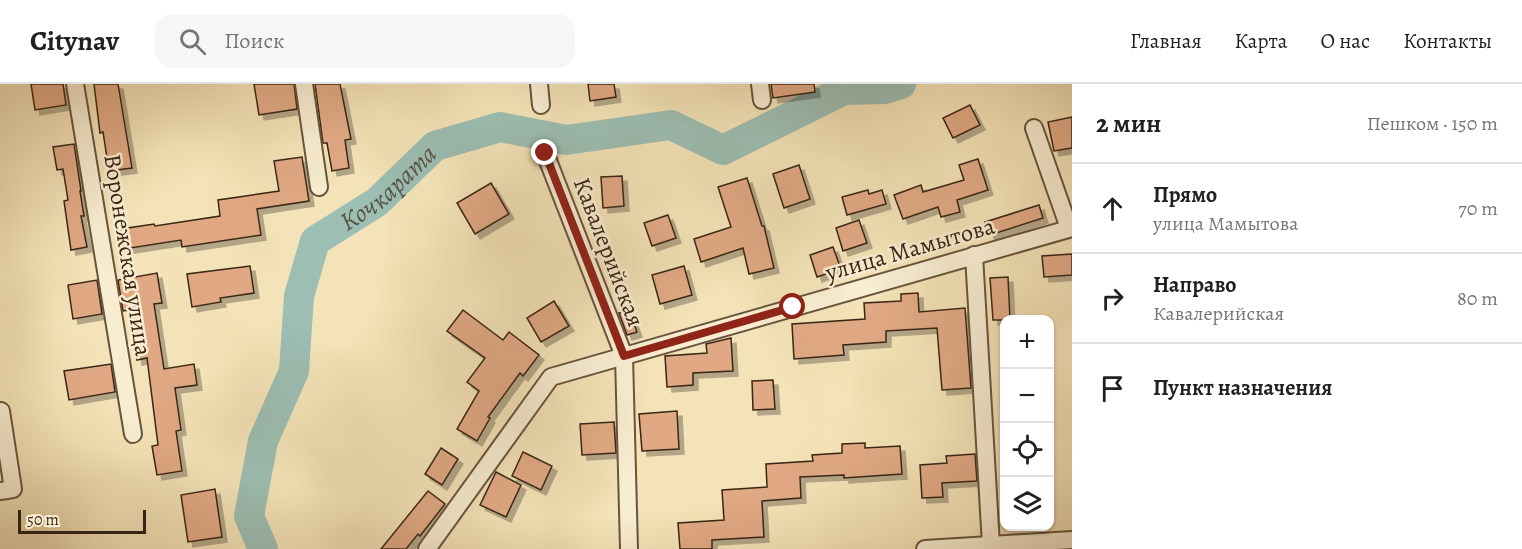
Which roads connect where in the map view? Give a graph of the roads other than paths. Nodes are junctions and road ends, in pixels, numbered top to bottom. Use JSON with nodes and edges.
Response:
{"nodes":[{"id":1,"x":75,"y":84,"type":"edge"},
{"id":2,"x":304,"y":84,"type":"edge"},
{"id":3,"x":539,"y":84,"type":"edge"},
{"id":4,"x":541,"y":105,"type":"dead end"},
{"id":5,"x":1034,"y":128,"type":"dead end"},
{"id":6,"x":545,"y":153,"type":"dead end"},
{"id":7,"x":319,"y":187,"type":"dead end"},
{"id":8,"x":1070,"y":228,"type":"edge"},
{"id":9,"x":974,"y":255,"type":"junction"},
{"id":10,"x":624,"y":356,"type":"junction"},
{"id":11,"x":1,"y":411,"type":"edge"},
{"id":12,"x":133,"y":434,"type":"dead end"},
{"id":13,"x":0,"y":491,"type":"edge"},
{"id":14,"x":1072,"y":540,"type":"edge"},
{"id":15,"x":996,"y":546,"type":"edge"},
{"id":16,"x":427,"y":549,"type":"edge"},
{"id":17,"x":629,"y":549,"type":"edge"},
{"id":18,"x":925,"y":549,"type":"edge"}],
"edges":[{"from":1,"to":12,"type":"street","name":"Воронежская улица"},
{"from":2,"to":7,"type":"street"},
{"from":3,"to":4,"type":"street"},
{"from":5,"to":8,"type":"street"},
{"from":6,"to":10,"type":"street","name":"Кавалерийская"},
{"from":8,"to":9,"type":"street","name":"улица Мамытова"},
{"from":9,"to":10,"type":"street","name":"улица Мамытова"},
{"from":9,"to":15,"type":"street"},
{"from":10,"to":16,"type":"street","name":"улица Мамытова"},
{"from":10,"to":17,"type":"street","name":"Кавалерийская"},
{"from":11,"to":13,"type":"street"},
{"from":14,"to":15,"type":"street"},
{"from":15,"to":18,"type":"street"}]}
